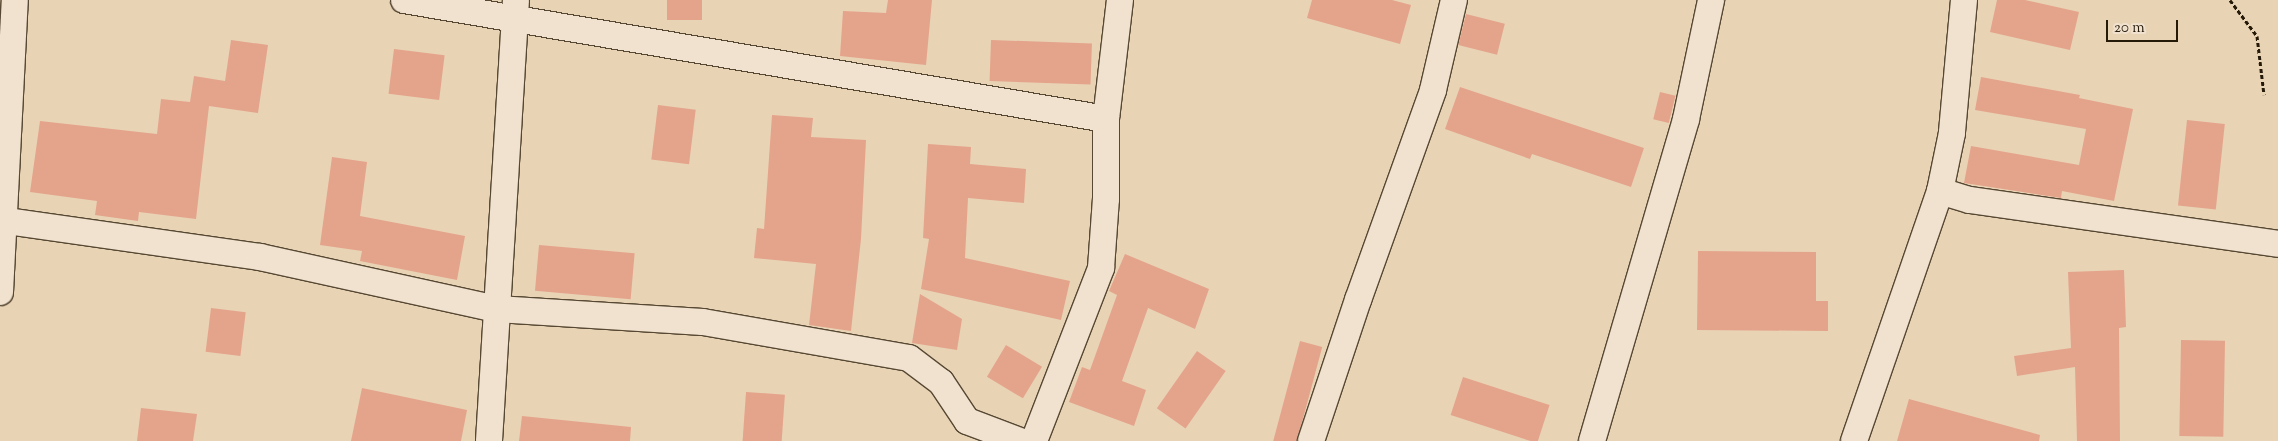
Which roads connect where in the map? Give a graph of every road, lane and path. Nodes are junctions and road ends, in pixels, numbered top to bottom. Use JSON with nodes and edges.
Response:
{"nodes":[{"id":1,"x":15,"y":0,"type":"edge"},
{"id":2,"x":404,"y":0,"type":"edge"},
{"id":3,"x":1120,"y":0,"type":"edge"},
{"id":4,"x":1454,"y":0,"type":"edge"},
{"id":5,"x":1711,"y":0,"type":"edge"},
{"id":6,"x":1964,"y":0,"type":"edge"},
{"id":7,"x":2230,"y":0,"type":"edge"},
{"id":8,"x":515,"y":9,"type":"edge"},
{"id":9,"x":2264,"y":95,"type":"dead end"},
{"id":10,"x":1106,"y":120,"type":"junction"},
{"id":11,"x":1940,"y":191,"type":"junction"},
{"id":12,"x":3,"y":221,"type":"edge"},
{"id":13,"x":2278,"y":244,"type":"edge"},
{"id":14,"x":0,"y":292,"type":"edge"},
{"id":15,"x":497,"y":309,"type":"junction"},
{"id":16,"x":489,"y":441,"type":"edge"},
{"id":17,"x":1020,"y":441,"type":"edge"},
{"id":18,"x":1034,"y":441,"type":"edge"},
{"id":19,"x":1311,"y":441,"type":"edge"},
{"id":20,"x":1592,"y":441,"type":"edge"},
{"id":21,"x":1854,"y":441,"type":"edge"}],
"edges":[{"from":1,"to":12,"type":"street"},
{"from":2,"to":8,"type":"street"},
{"from":3,"to":10,"type":"street"},
{"from":4,"to":19,"type":"street"},
{"from":5,"to":20,"type":"street"},
{"from":6,"to":11,"type":"street"},
{"from":7,"to":9,"type":"path"},
{"from":8,"to":10,"type":"street"},
{"from":8,"to":15,"type":"street"},
{"from":10,"to":18,"type":"street"},
{"from":11,"to":13,"type":"street"},
{"from":11,"to":21,"type":"street"},
{"from":12,"to":14,"type":"street"},
{"from":12,"to":15,"type":"street"},
{"from":15,"to":16,"type":"street"},
{"from":15,"to":17,"type":"street"}]}
